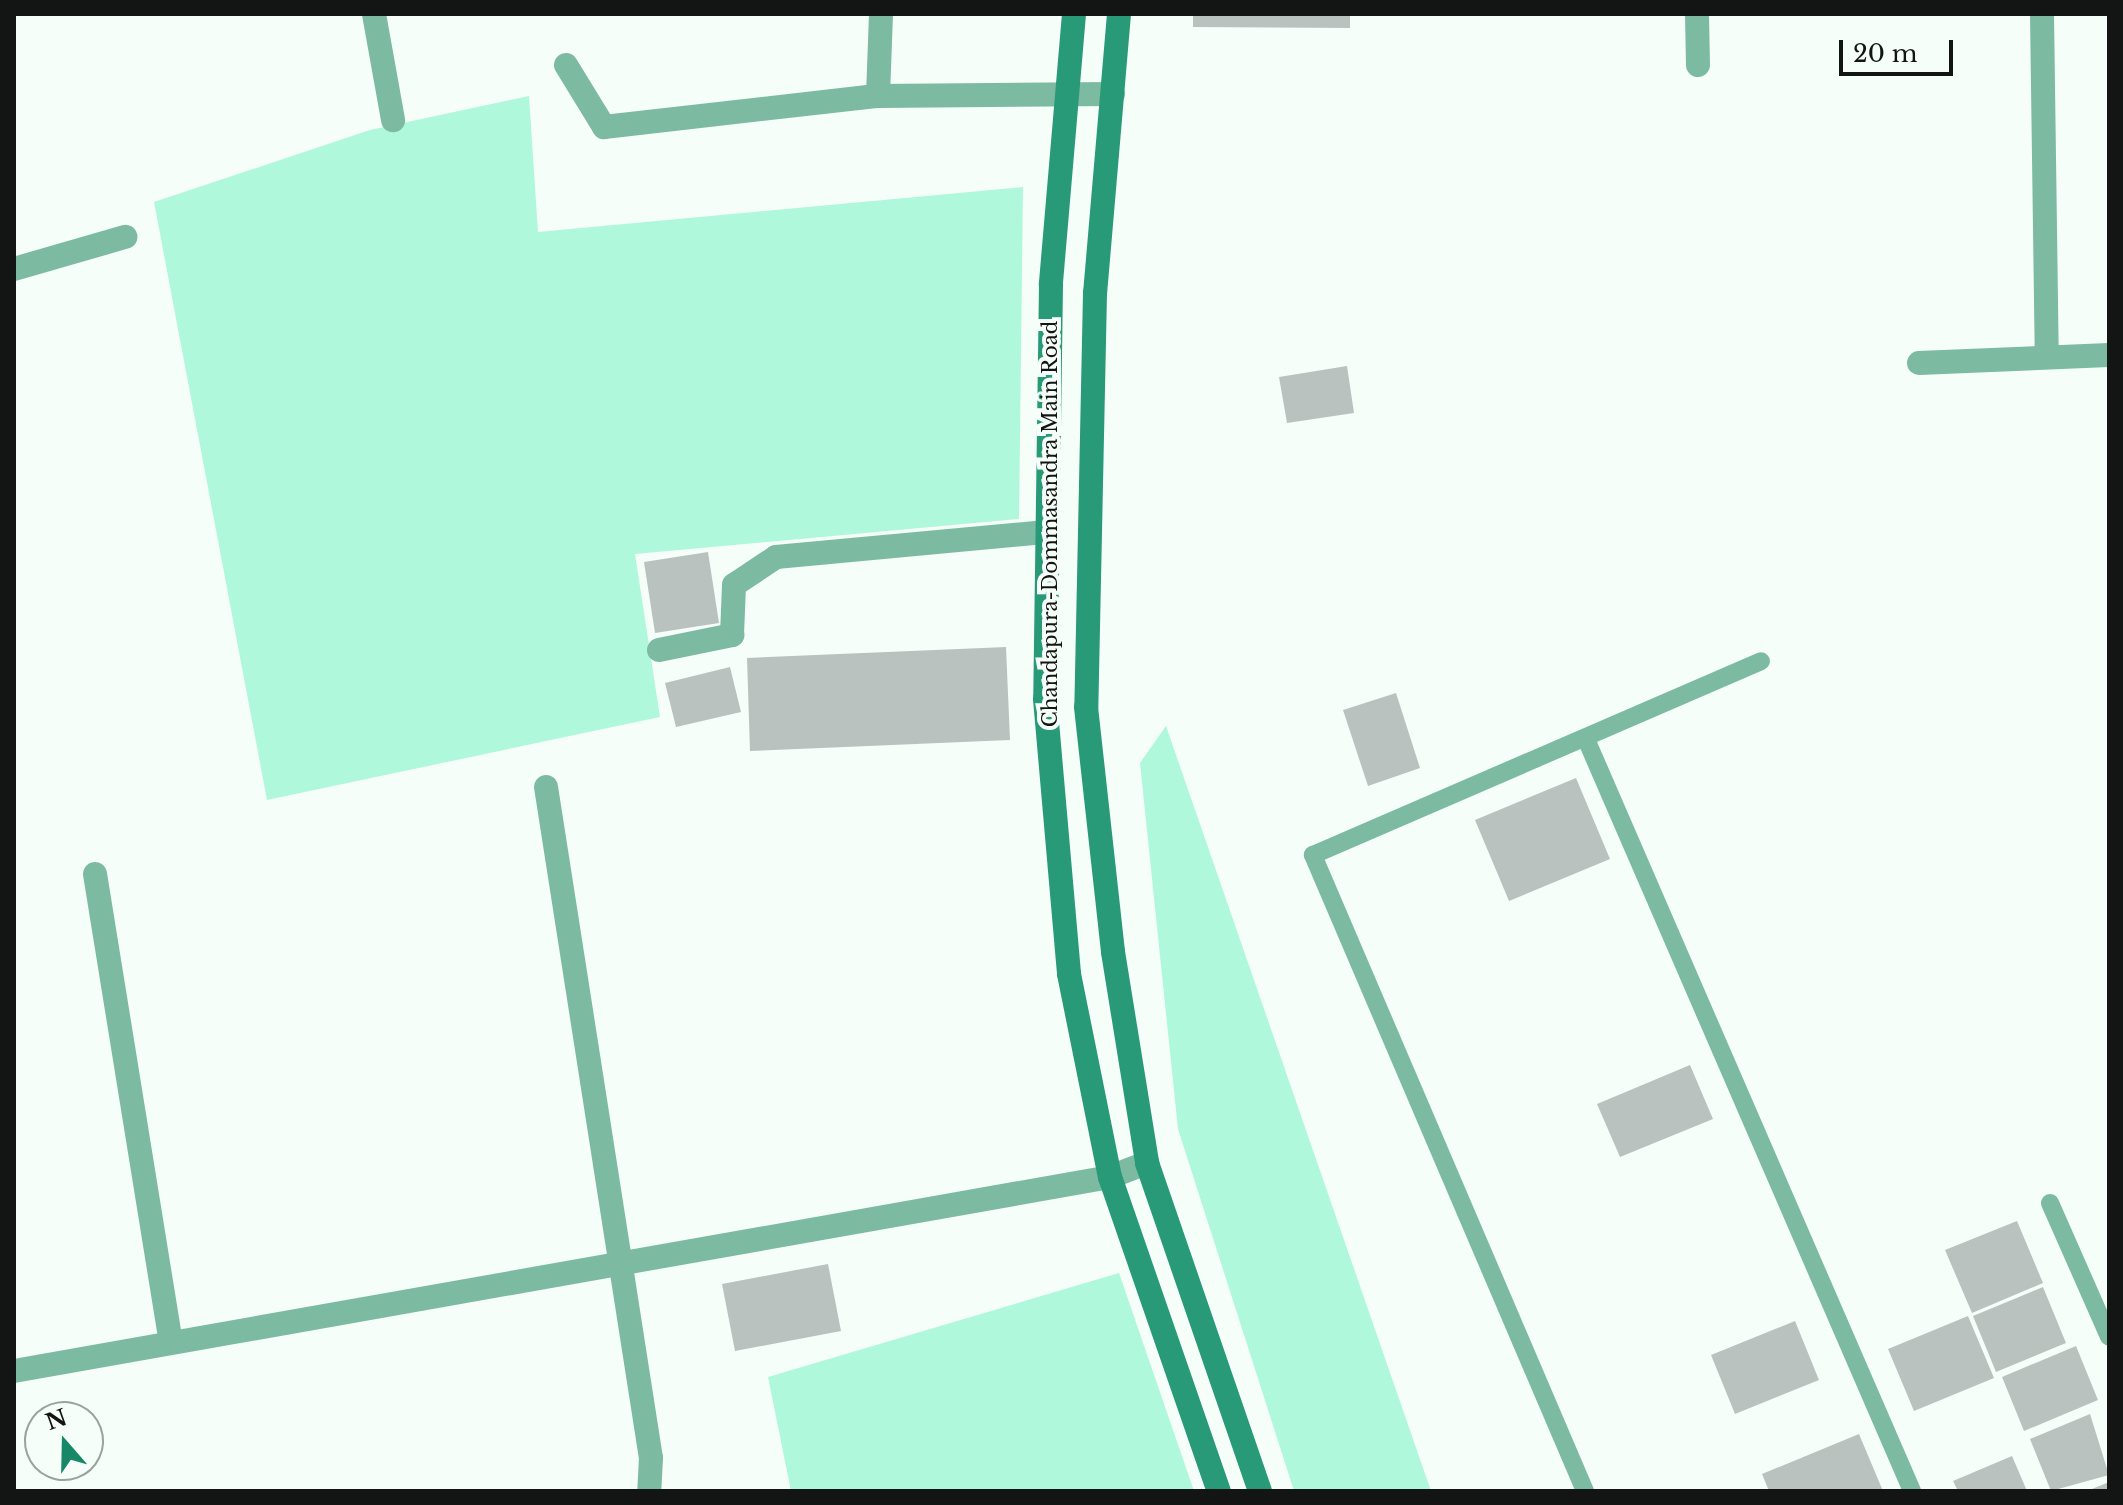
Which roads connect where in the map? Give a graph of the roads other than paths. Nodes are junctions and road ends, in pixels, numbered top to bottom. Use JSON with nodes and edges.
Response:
{"nodes":[{"id":1,"x":374,"y":14,"type":"edge"},
{"id":2,"x":881,"y":14,"type":"edge"},
{"id":3,"x":1074,"y":14,"type":"edge"},
{"id":4,"x":1119,"y":14,"type":"edge"},
{"id":5,"x":1697,"y":14,"type":"edge"},
{"id":6,"x":2042,"y":14,"type":"edge"},
{"id":7,"x":566,"y":65,"type":"dead end"},
{"id":8,"x":1698,"y":65,"type":"dead end"},
{"id":9,"x":1067,"y":92,"type":"junction"},
{"id":10,"x":1113,"y":94,"type":"junction"},
{"id":11,"x":878,"y":96,"type":"junction"},
{"id":12,"x":393,"y":120,"type":"dead end"},
{"id":13,"x":125,"y":237,"type":"dead end"},
{"id":14,"x":14,"y":269,"type":"edge"},
{"id":15,"x":2109,"y":355,"type":"edge"},
{"id":16,"x":2047,"y":357,"type":"junction"},
{"id":17,"x":1919,"y":363,"type":"dead end"},
{"id":18,"x":1047,"y":532,"type":"junction"},
{"id":19,"x":659,"y":650,"type":"dead end"},
{"id":20,"x":1761,"y":661,"type":"dead end"},
{"id":21,"x":1586,"y":739,"type":"junction"},
{"id":22,"x":546,"y":787,"type":"dead end"},
{"id":23,"x":95,"y":874,"type":"dead end"},
{"id":24,"x":1147,"y":1163,"type":"junction"},
{"id":25,"x":1110,"y":1177,"type":"junction"},
{"id":26,"x":2050,"y":1203,"type":"dead end"},
{"id":27,"x":618,"y":1262,"type":"junction"},
{"id":28,"x":2109,"y":1337,"type":"edge"},
{"id":29,"x":171,"y":1342,"type":"junction"},
{"id":30,"x":14,"y":1371,"type":"edge"},
{"id":31,"x":649,"y":1491,"type":"edge"},
{"id":32,"x":1219,"y":1491,"type":"edge"},
{"id":33,"x":1260,"y":1491,"type":"edge"},
{"id":34,"x":1585,"y":1491,"type":"edge"},
{"id":35,"x":1912,"y":1491,"type":"edge"}],
"edges":[{"from":1,"to":12,"type":"street"},
{"from":2,"to":11,"type":"street"},
{"from":3,"to":9,"type":"main road","name":"Chandapura-Dommasandra Main Road"},
{"from":4,"to":10,"type":"main road","name":"Chandapura-Dommasandra Main Road"},
{"from":5,"to":8,"type":"street"},
{"from":6,"to":16,"type":"street"},
{"from":7,"to":11,"type":"street"},
{"from":9,"to":10,"type":"street"},
{"from":9,"to":11,"type":"street"},
{"from":9,"to":18,"type":"main road","name":"Chandapura-Dommasandra Main Road"},
{"from":10,"to":24,"type":"main road","name":"Chandapura-Dommasandra Main Road"},
{"from":13,"to":14,"type":"street"},
{"from":15,"to":16,"type":"street"},
{"from":16,"to":17,"type":"street"},
{"from":18,"to":19,"type":"street"},
{"from":18,"to":25,"type":"main road","name":"Chandapura-Dommasandra Main Road"},
{"from":20,"to":21,"type":"lane"},
{"from":21,"to":34,"type":"lane"},
{"from":21,"to":35,"type":"lane"},
{"from":22,"to":27,"type":"street"},
{"from":23,"to":29,"type":"street"},
{"from":24,"to":25,"type":"street"},
{"from":24,"to":33,"type":"main road","name":"Chandapura-Dommasandra Main Road"},
{"from":25,"to":27,"type":"street"},
{"from":25,"to":32,"type":"main road","name":"Chandapura-Dommasandra Main Road"},
{"from":26,"to":28,"type":"lane"},
{"from":27,"to":29,"type":"street"},
{"from":27,"to":31,"type":"street"},
{"from":29,"to":30,"type":"street"}]}
